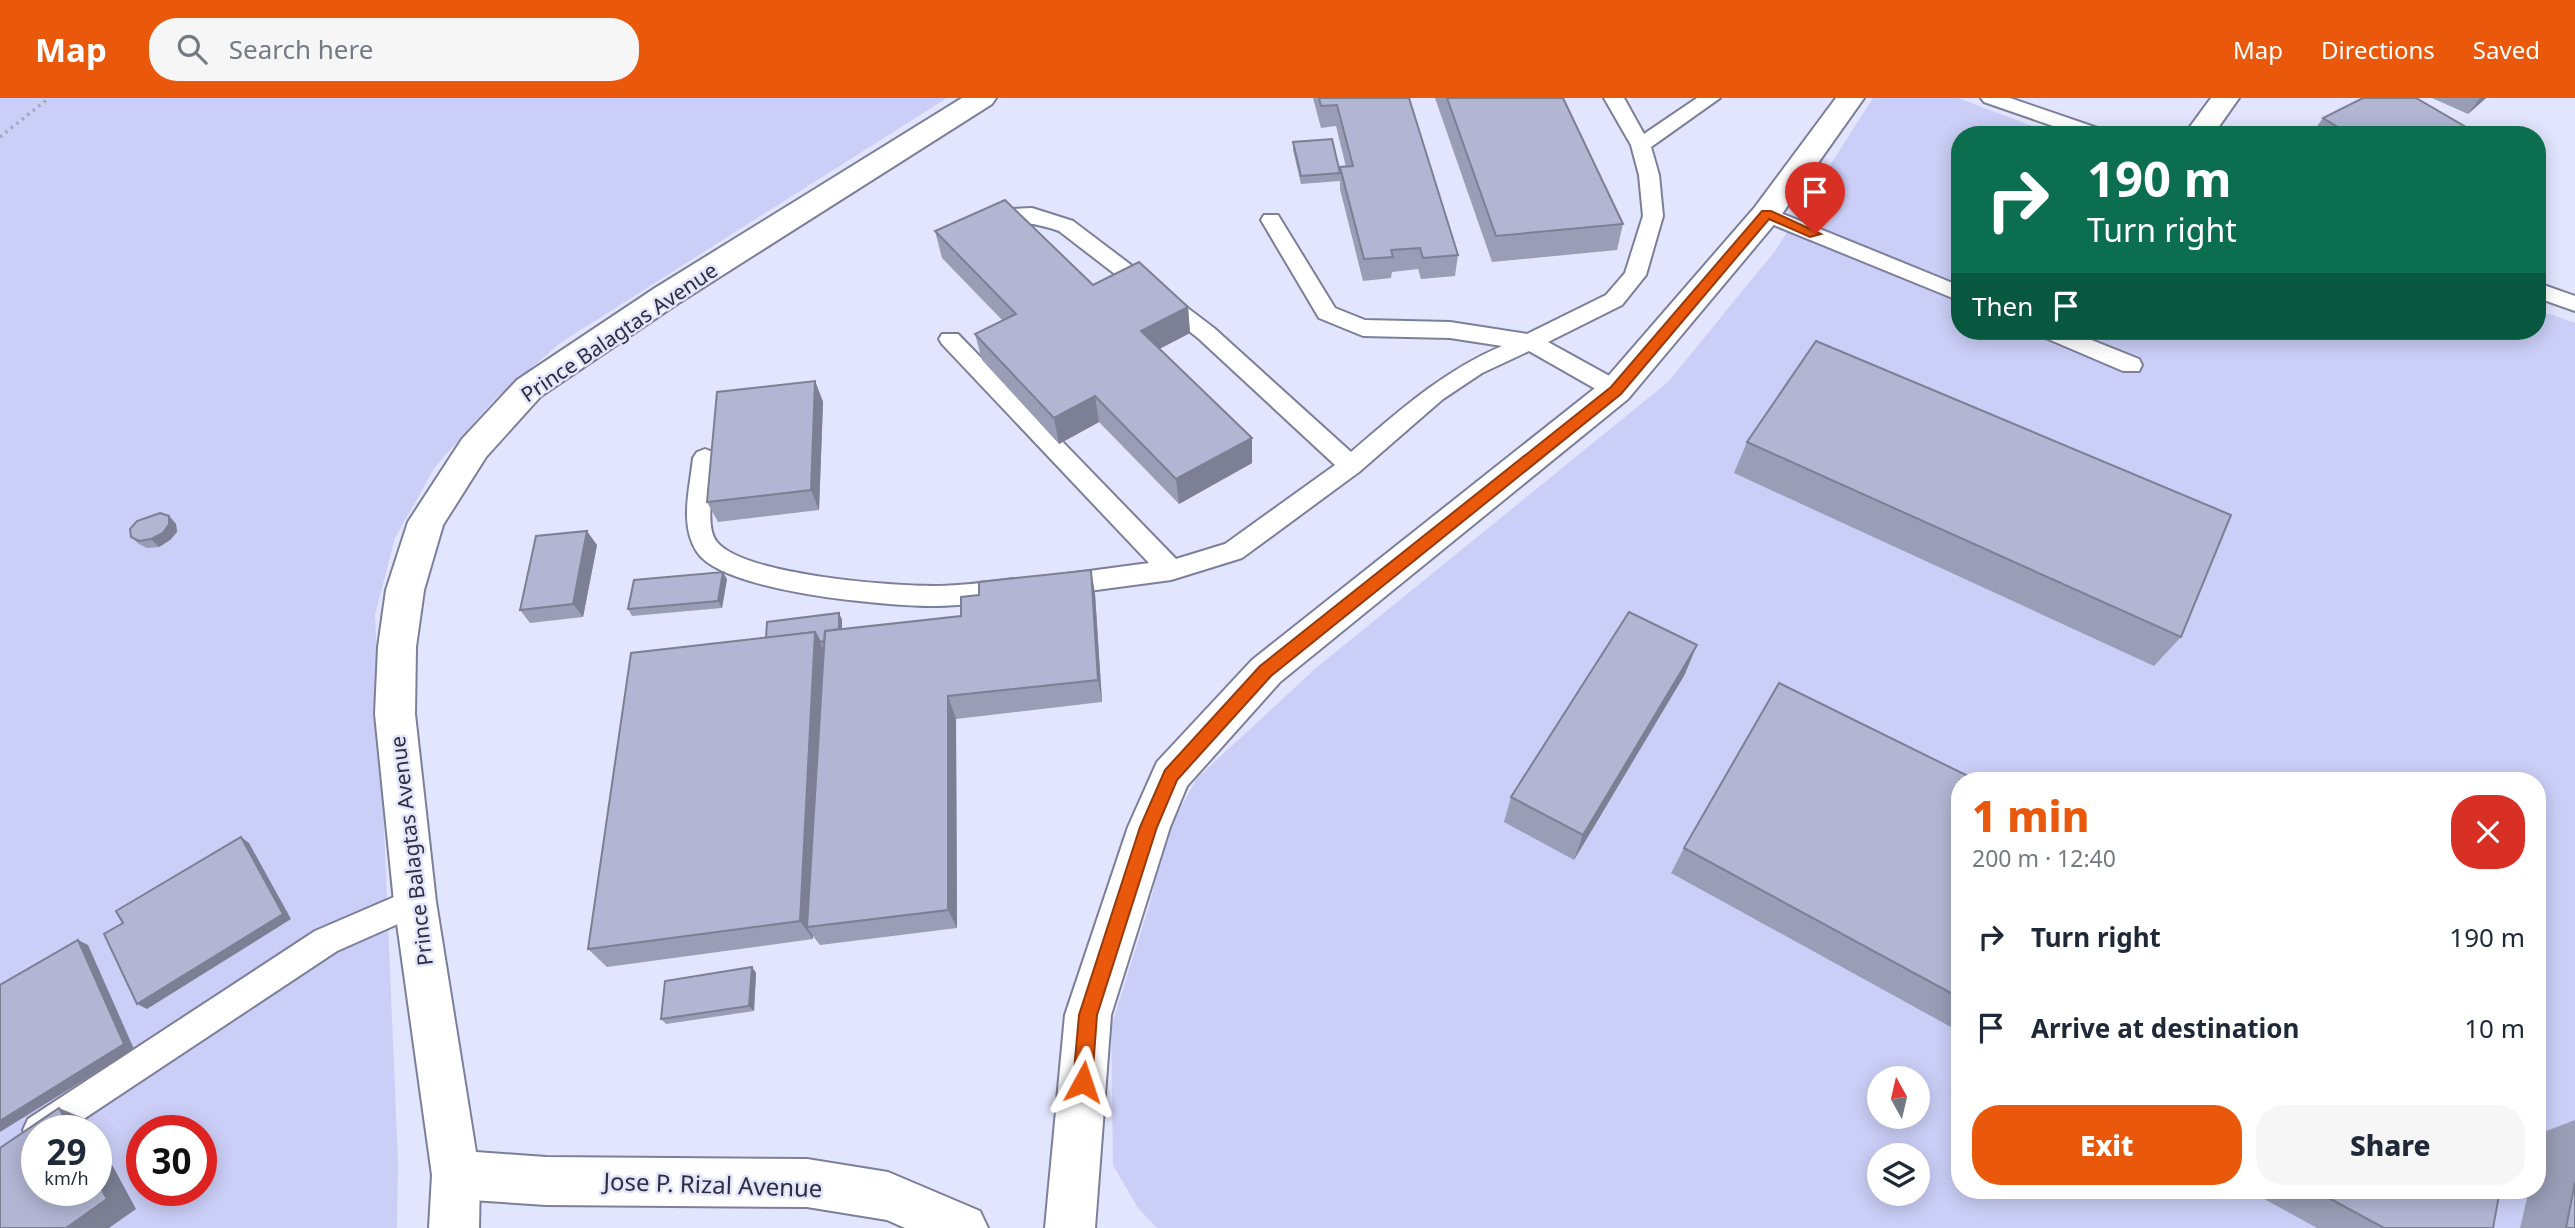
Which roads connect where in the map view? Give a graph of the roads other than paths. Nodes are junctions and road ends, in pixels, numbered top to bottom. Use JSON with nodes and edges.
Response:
{"nodes":[{"id":1,"x":982,"y":98,"type":"edge"},
{"id":2,"x":1614,"y":98,"type":"edge"},
{"id":3,"x":1710,"y":98,"type":"edge"},
{"id":4,"x":1850,"y":98,"type":"edge"},
{"id":5,"x":1992,"y":98,"type":"edge"},
{"id":6,"x":2225,"y":98,"type":"edge"},
{"id":7,"x":2073,"y":126,"type":"edge"},
{"id":8,"x":2205,"y":126,"type":"edge"},
{"id":9,"x":1641,"y":145,"type":"junction"},
{"id":10,"x":1766,"y":214,"type":"junction"},
{"id":11,"x":1271,"y":220,"type":"dead end"},
{"id":12,"x":971,"y":230,"type":"edge"},
{"id":13,"x":1951,"y":290,"type":"edge"},
{"id":14,"x":2546,"y":293,"type":"edge"},
{"id":15,"x":2575,"y":304,"type":"edge"},
{"id":16,"x":950,"y":339,"type":"dead end"},
{"id":17,"x":2071,"y":340,"type":"edge"},
{"id":18,"x":1530,"y":342,"type":"junction"},
{"id":19,"x":2131,"y":365,"type":"dead end"},
{"id":20,"x":1616,"y":390,"type":"junction"},
{"id":21,"x":705,"y":458,"type":"dead end"},
{"id":22,"x":1351,"y":466,"type":"junction"},
{"id":23,"x":1171,"y":570,"type":"junction"},
{"id":24,"x":415,"y":902,"type":"junction"},
{"id":25,"x":62,"y":1115,"type":"edge"},
{"id":26,"x":456,"y":1175,"type":"junction"},
{"id":27,"x":454,"y":1228,"type":"edge"},
{"id":28,"x":962,"y":1228,"type":"edge"},
{"id":29,"x":1070,"y":1228,"type":"edge"}],
"edges":[{"from":1,"to":24,"type":"main road","name":"Prince Balagtas Avenue"},
{"from":2,"to":9,"type":"lane"},
{"from":3,"to":9,"type":"lane"},
{"from":4,"to":10,"type":"main road"},
{"from":5,"to":7,"type":"lane"},
{"from":6,"to":8,"type":"main road"},
{"from":9,"to":18,"type":"lane"},
{"from":10,"to":13,"type":"lane"},
{"from":10,"to":20,"type":"main road"},
{"from":11,"to":18,"type":"lane"},
{"from":12,"to":22,"type":"lane"},
{"from":14,"to":15,"type":"lane"},
{"from":16,"to":23,"type":"lane"},
{"from":17,"to":19,"type":"lane"},
{"from":18,"to":20,"type":"lane"},
{"from":18,"to":22,"type":"lane"},
{"from":20,"to":29,"type":"main road"},
{"from":21,"to":23,"type":"lane"},
{"from":22,"to":23,"type":"lane"},
{"from":24,"to":25,"type":"lane"},
{"from":24,"to":26,"type":"main road","name":"Prince Balagtas Avenue"},
{"from":26,"to":27,"type":"main road","name":"Prince Balagtas Avenue"},
{"from":26,"to":28,"type":"main road","name":"Jose P. Rizal Avenue"}]}
